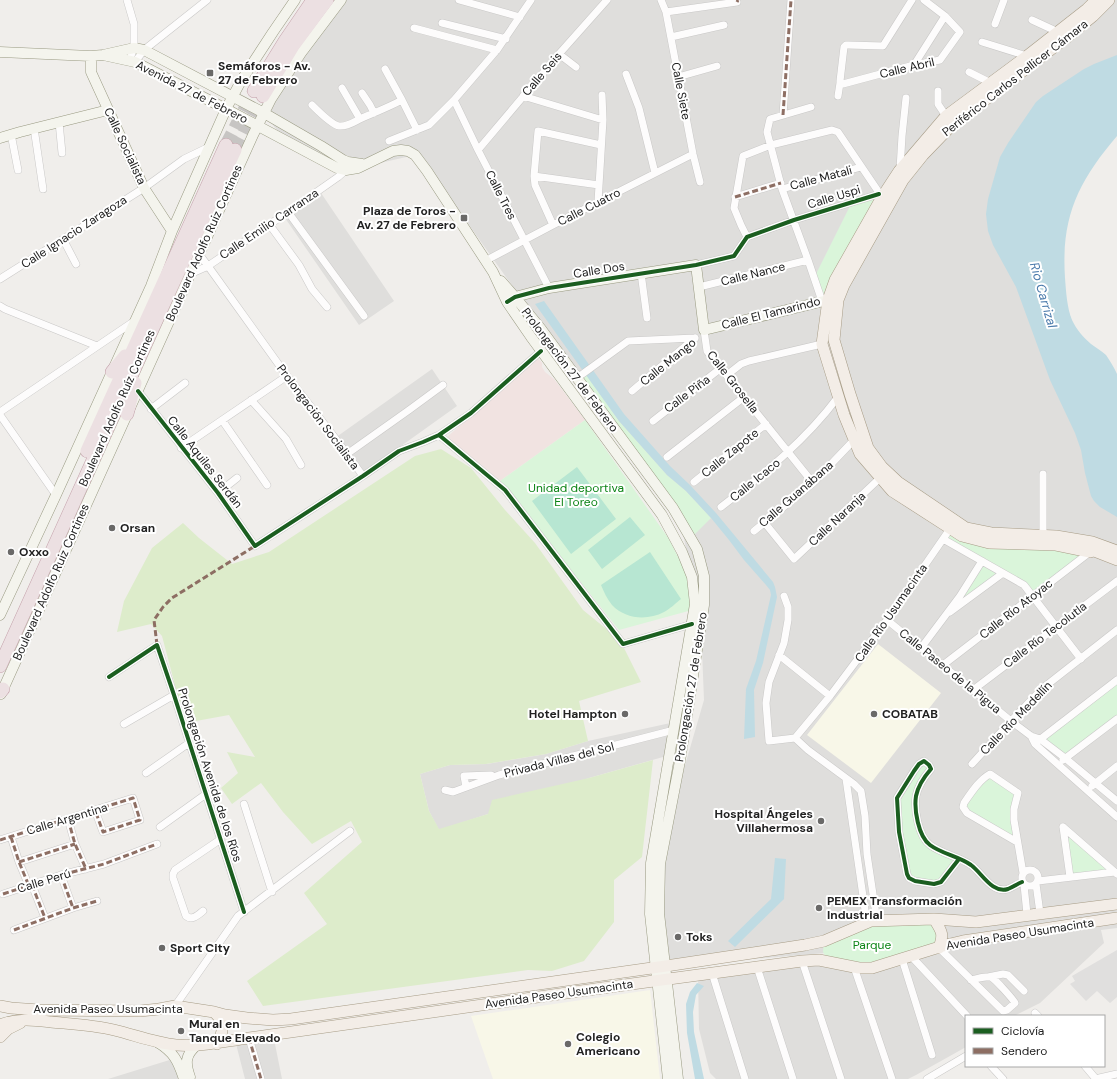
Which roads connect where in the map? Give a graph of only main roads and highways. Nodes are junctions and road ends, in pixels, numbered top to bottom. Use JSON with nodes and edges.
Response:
{"nodes":[{"id":1,"x":296,"y":0,"type":"edge"},
{"id":2,"x":313,"y":0,"type":"edge"},
{"id":3,"x":327,"y":0,"type":"edge"},
{"id":4,"x":341,"y":0,"type":"edge"},
{"id":5,"x":1109,"y":0,"type":"edge"},
{"id":6,"x":1092,"y":2,"type":"edge"},
{"id":7,"x":1,"y":52,"type":"edge"},
{"id":8,"x":103,"y":55,"type":"junction"},
{"id":9,"x":91,"y":56,"type":"junction"},
{"id":10,"x":233,"y":96,"type":"junction"},
{"id":11,"x":226,"y":109,"type":"junction"},
{"id":12,"x":108,"y":110,"type":"junction"},
{"id":13,"x":264,"y":114,"type":"junction"},
{"id":14,"x":257,"y":126,"type":"junction"},
{"id":15,"x":0,"y":138,"type":"edge"},
{"id":16,"x":231,"y":148,"type":"tunnel mouth"},
{"id":17,"x":347,"y":166,"type":"junction"},
{"id":18,"x":172,"y":231,"type":"junction"},
{"id":19,"x":696,"y":264,"type":"joint"},
{"id":20,"x":511,"y":299,"type":"junction"},
{"id":21,"x":829,"y":300,"type":"junction"},
{"id":22,"x":704,"y":333,"type":"joint"},
{"id":23,"x":141,"y":344,"type":"junction"},
{"id":24,"x":112,"y":372,"type":"junction"},
{"id":25,"x":127,"y":414,"type":"junction"},
{"id":26,"x":953,"y":525,"type":"junction"},
{"id":27,"x":1117,"y":551,"type":"edge"},
{"id":28,"x":1117,"y":560,"type":"edge"},
{"id":29,"x":0,"y":615,"type":"edge"},
{"id":30,"x":0,"y":646,"type":"edge"},
{"id":31,"x":0,"y":666,"type":"edge"},
{"id":32,"x":1,"y":692,"type":"edge"},
{"id":33,"x":1117,"y":904,"type":"edge"},
{"id":34,"x":934,"y":918,"type":"junction"},
{"id":35,"x":1117,"y":918,"type":"edge"},
{"id":36,"x":824,"y":941,"type":"junction"},
{"id":37,"x":939,"y":948,"type":"junction"},
{"id":38,"x":833,"y":963,"type":"junction"},
{"id":39,"x":661,"y":967,"type":"junction"},
{"id":40,"x":662,"y":979,"type":"junction"},
{"id":41,"x":0,"y":1006,"type":"edge"},
{"id":42,"x":95,"y":1011,"type":"junction"},
{"id":43,"x":214,"y":1012,"type":"junction"},
{"id":44,"x":33,"y":1020,"type":"junction"},
{"id":45,"x":0,"y":1025,"type":"edge"},
{"id":46,"x":94,"y":1027,"type":"junction"},
{"id":47,"x":0,"y":1038,"type":"edge"},
{"id":48,"x":156,"y":1041,"type":"junction"},
{"id":49,"x":217,"y":1044,"type":"junction"},
{"id":50,"x":197,"y":1045,"type":"junction"},
{"id":51,"x":184,"y":1079,"type":"edge"},
{"id":52,"x":190,"y":1079,"type":"edge"},
{"id":53,"x":668,"y":1079,"type":"edge"},
{"id":54,"x":678,"y":1079,"type":"edge"}],
"edges":[{"from":1,"to":10,"type":"main road"},
{"from":2,"to":3,"type":"highway"},
{"from":4,"to":13,"type":"main road","name":"Boulevard Adolfo Ruiz Cortines"},
{"from":5,"to":21,"type":"main road","name":"Periférico Carlos Pellicer Cámara"},
{"from":6,"to":21,"type":"main road","name":"Periférico Carlos Pellicer Cámara"},
{"from":7,"to":9,"type":"main road","name":"Avenida 27 de Febrero"},
{"from":8,"to":9,"type":"main road","name":"Avenida 27 de Febrero"},
{"from":8,"to":10,"type":"main road","name":"Avenida 27 de Febrero"},
{"from":8,"to":11,"type":"main road","name":"Avenida 27 de Febrero"},
{"from":9,"to":12,"type":"main road","name":"Calle Socialista"},
{"from":10,"to":11,"type":"main road"},
{"from":10,"to":13,"type":"main road","name":"Avenida 27 de Febrero"},
{"from":11,"to":14,"type":"main road","name":"Avenida 27 de Febrero"},
{"from":11,"to":18,"type":"main road"},
{"from":12,"to":15,"type":"main road"},
{"from":12,"to":18,"type":"main road","name":"Calle Socialista"},
{"from":13,"to":14,"type":"main road","name":"Boulevard Adolfo Ruiz Cortines"},
{"from":13,"to":17,"type":"main road","name":"Avenida 27 de Febrero"},
{"from":14,"to":17,"type":"main road","name":"Avenida 27 de Febrero"},
{"from":14,"to":25,"type":"main road","name":"Boulevard Adolfo Ruiz Cortines"},
{"from":16,"to":23,"type":"highway","name":"Boulevard Adolfo Ruíz Cortines"},
{"from":17,"to":20,"type":"main road","name":"Prolongación 27 de Febrero"},
{"from":18,"to":24,"type":"main road"},
{"from":19,"to":20,"type":"main road","name":"Calle Dos"},
{"from":19,"to":22,"type":"main road","name":"Calle Grosella"},
{"from":20,"to":39,"type":"main road","name":"Prolongación 27 de Febrero"},
{"from":20,"to":39,"type":"main road","name":"Prolongación 27 de Febrero"},
{"from":21,"to":22,"type":"main road","name":"Calle El Tamarindo"},
{"from":21,"to":26,"type":"main road","name":"Periférico Carlos Pellicer Cámara"},
{"from":21,"to":26,"type":"main road","name":"Periférico Carlos Pellicer Cámara"},
{"from":23,"to":24,"type":"highway"},
{"from":23,"to":25,"type":"highway"},
{"from":23,"to":30,"type":"highway","name":"Boulevard Adolfo Ruíz Cortines"},
{"from":23,"to":31,"type":"highway","name":"Boulevard Adolfo Ruíz Cortines"},
{"from":24,"to":29,"type":"main road"},
{"from":25,"to":32,"type":"main road","name":"Boulevard Adolfo Ruiz Cortines"},
{"from":26,"to":27,"type":"main road","name":"Periférico Carlos Pellicer Cámara"},
{"from":26,"to":28,"type":"main road","name":"Periférico Carlos Pellicer Cámara"},
{"from":33,"to":34,"type":"main road","name":"Avenida Paseo Usumacinta"},
{"from":34,"to":36,"type":"main road","name":"Avenida Paseo Usumacinta"},
{"from":34,"to":37,"type":"main road"},
{"from":35,"to":37,"type":"main road","name":"Avenida Paseo Usumacinta"},
{"from":36,"to":38,"type":"main road"},
{"from":36,"to":39,"type":"main road","name":"Avenida Paseo Usumacinta"},
{"from":37,"to":38,"type":"main road","name":"Avenida Paseo Usumacinta"},
{"from":38,"to":40,"type":"main road","name":"Avenida Paseo Usumacinta"},
{"from":39,"to":40,"type":"main road","name":"Prolongación 27 de Febrero"},
{"from":39,"to":43,"type":"main road","name":"Avenida Paseo Usumacinta"},
{"from":40,"to":49,"type":"main road","name":"Avenida Paseo Usumacinta"},
{"from":40,"to":53,"type":"main road","name":"Prolongación 27 de Febrero"},
{"from":40,"to":54,"type":"main road","name":"Prolongación 27 de Febrero"},
{"from":41,"to":42,"type":"main road","name":"Avenida Paseo Usumacinta"},
{"from":42,"to":43,"type":"main road","name":"Avenida Paseo Usumacinta"},
{"from":42,"to":46,"type":"main road"},
{"from":43,"to":49,"type":"main road"},
{"from":44,"to":45,"type":"main road","name":"Avenida Paseo Usumacinta"},
{"from":44,"to":46,"type":"main road","name":"Avenida Paseo Usumacinta"},
{"from":44,"to":47,"type":"main road"},
{"from":46,"to":48,"type":"main road","name":"Avenida Paseo Usumacinta"},
{"from":48,"to":50,"type":"main road","name":"Avenida Paseo Usumacinta"},
{"from":48,"to":51,"type":"main road"},
{"from":49,"to":50,"type":"main road","name":"Avenida Paseo Usumacinta"},
{"from":50,"to":52,"type":"main road"}]}
